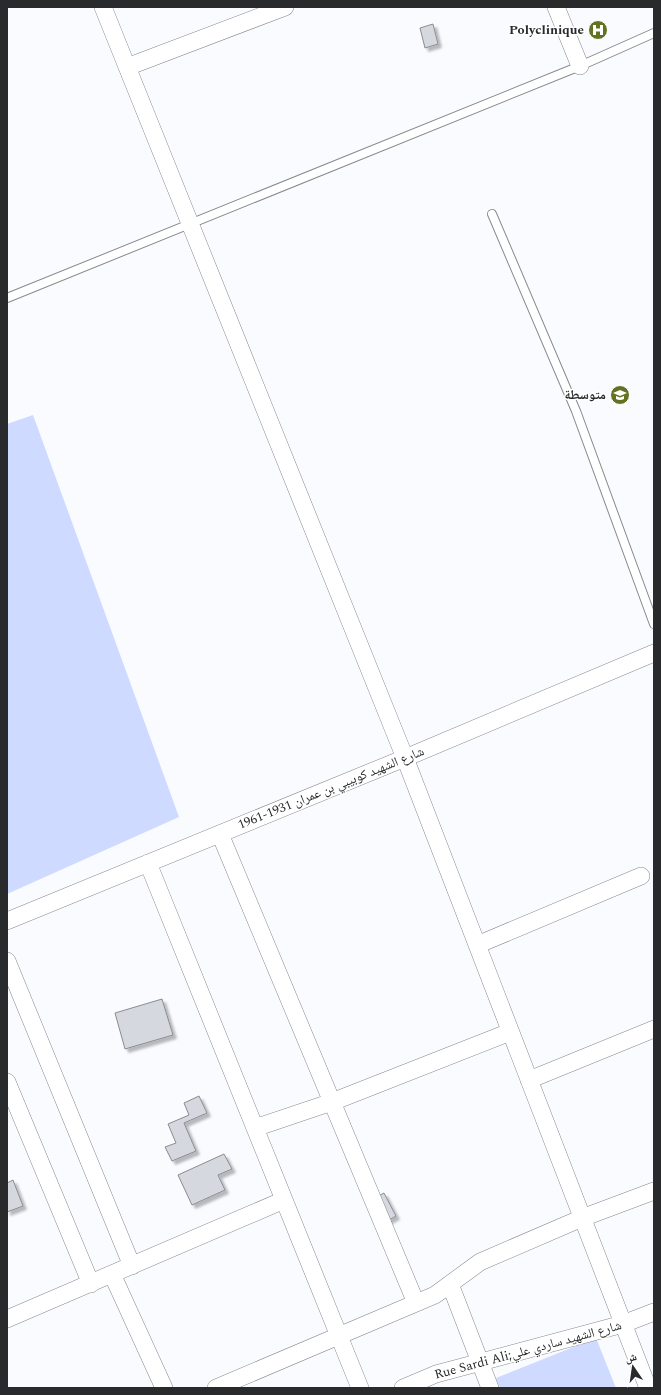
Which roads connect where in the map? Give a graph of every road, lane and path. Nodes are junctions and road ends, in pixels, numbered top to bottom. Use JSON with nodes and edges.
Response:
{"nodes":[{"id":1,"x":103,"y":7,"type":"edge"},
{"id":2,"x":285,"y":7,"type":"edge"},
{"id":3,"x":556,"y":7,"type":"edge"},
{"id":4,"x":654,"y":33,"type":"edge"},
{"id":5,"x":580,"y":66,"type":"junction"},
{"id":6,"x":127,"y":67,"type":"junction"},
{"id":7,"x":492,"y":214,"type":"dead end"},
{"id":8,"x":190,"y":224,"type":"junction"},
{"id":9,"x":7,"y":298,"type":"edge"},
{"id":10,"x":654,"y":624,"type":"edge"},
{"id":11,"x":654,"y":653,"type":"edge"},
{"id":12,"x":405,"y":758,"type":"junction"},
{"id":13,"x":220,"y":834,"type":"junction"},
{"id":14,"x":148,"y":863,"type":"junction"},
{"id":15,"x":641,"y":876,"type":"dead end"},
{"id":16,"x":7,"y":921,"type":"edge"},
{"id":17,"x":477,"y":945,"type":"junction"},
{"id":18,"x":7,"y":961,"type":"edge"},
{"id":19,"x":654,"y":1029,"type":"edge"},
{"id":20,"x":510,"y":1032,"type":"junction"},
{"id":21,"x":529,"y":1080,"type":"junction"},
{"id":22,"x":7,"y":1082,"type":"edge"},
{"id":23,"x":332,"y":1102,"type":"junction"},
{"id":24,"x":255,"y":1128,"type":"junction"},
{"id":25,"x":654,"y":1191,"type":"edge"},
{"id":26,"x":284,"y":1200,"type":"junction"},
{"id":27,"x":582,"y":1218,"type":"junction"},
{"id":28,"x":132,"y":1266,"type":"junction"},
{"id":29,"x":112,"y":1274,"type":"junction"},
{"id":30,"x":91,"y":1284,"type":"junction"},
{"id":31,"x":450,"y":1284,"type":"junction"},
{"id":32,"x":416,"y":1303,"type":"junction"},
{"id":33,"x":654,"y":1312,"type":"edge"},
{"id":34,"x":7,"y":1319,"type":"edge"},
{"id":35,"x":623,"y":1324,"type":"junction"},
{"id":36,"x":339,"y":1336,"type":"junction"},
{"id":37,"x":480,"y":1362,"type":"junction"},
{"id":38,"x":164,"y":1388,"type":"edge"},
{"id":39,"x":216,"y":1388,"type":"edge"},
{"id":40,"x":360,"y":1388,"type":"edge"},
{"id":41,"x":403,"y":1388,"type":"edge"},
{"id":42,"x":490,"y":1388,"type":"edge"},
{"id":43,"x":648,"y":1388,"type":"edge"}],
"edges":[{"from":1,"to":6,"type":"street"},
{"from":2,"to":6,"type":"street"},
{"from":3,"to":5,"type":"street"},
{"from":4,"to":5,"type":"lane"},
{"from":5,"to":8,"type":"lane"},
{"from":6,"to":8,"type":"street"},
{"from":7,"to":10,"type":"lane"},
{"from":8,"to":9,"type":"lane"},
{"from":8,"to":12,"type":"street"},
{"from":11,"to":12,"type":"street","name":"شارع الشهيد كوبيبي بن عمران 1931-1961"},
{"from":12,"to":13,"type":"street","name":"شارع الشهيد كوبيبي بن عمران 1931-1961"},
{"from":12,"to":17,"type":"street"},
{"from":13,"to":14,"type":"street","name":"شارع الشهيد كوبيبي بن عمران 1931-1961"},
{"from":13,"to":23,"type":"street"},
{"from":14,"to":16,"type":"street","name":"شارع الشهيد كوبيبي بن عمران 1931-1961"},
{"from":14,"to":24,"type":"street"},
{"from":15,"to":17,"type":"street"},
{"from":17,"to":20,"type":"street"},
{"from":18,"to":28,"type":"street"},
{"from":19,"to":21,"type":"street"},
{"from":20,"to":21,"type":"street"},
{"from":20,"to":23,"type":"street"},
{"from":21,"to":27,"type":"street"},
{"from":22,"to":30,"type":"street"},
{"from":23,"to":24,"type":"street"},
{"from":23,"to":32,"type":"street"},
{"from":24,"to":26,"type":"street"},
{"from":25,"to":27,"type":"street"},
{"from":26,"to":28,"type":"street"},
{"from":26,"to":36,"type":"street"},
{"from":27,"to":31,"type":"street"},
{"from":27,"to":35,"type":"street"},
{"from":28,"to":29,"type":"street"},
{"from":29,"to":30,"type":"street"},
{"from":29,"to":38,"type":"street"},
{"from":30,"to":34,"type":"street"},
{"from":31,"to":32,"type":"street"},
{"from":31,"to":37,"type":"street"},
{"from":32,"to":36,"type":"street"},
{"from":33,"to":35,"type":"street","name":"Rue Sardi Ali;شارع الشهيد ساردي علي"},
{"from":35,"to":37,"type":"street","name":"Rue Sardi Ali;شارع الشهيد ساردي علي"},
{"from":35,"to":43,"type":"street"},
{"from":36,"to":39,"type":"street"},
{"from":36,"to":40,"type":"street"},
{"from":37,"to":41,"type":"street","name":"Rue Sardi Ali;شارع الشهيد ساردي علي"},
{"from":37,"to":42,"type":"street"}]}
